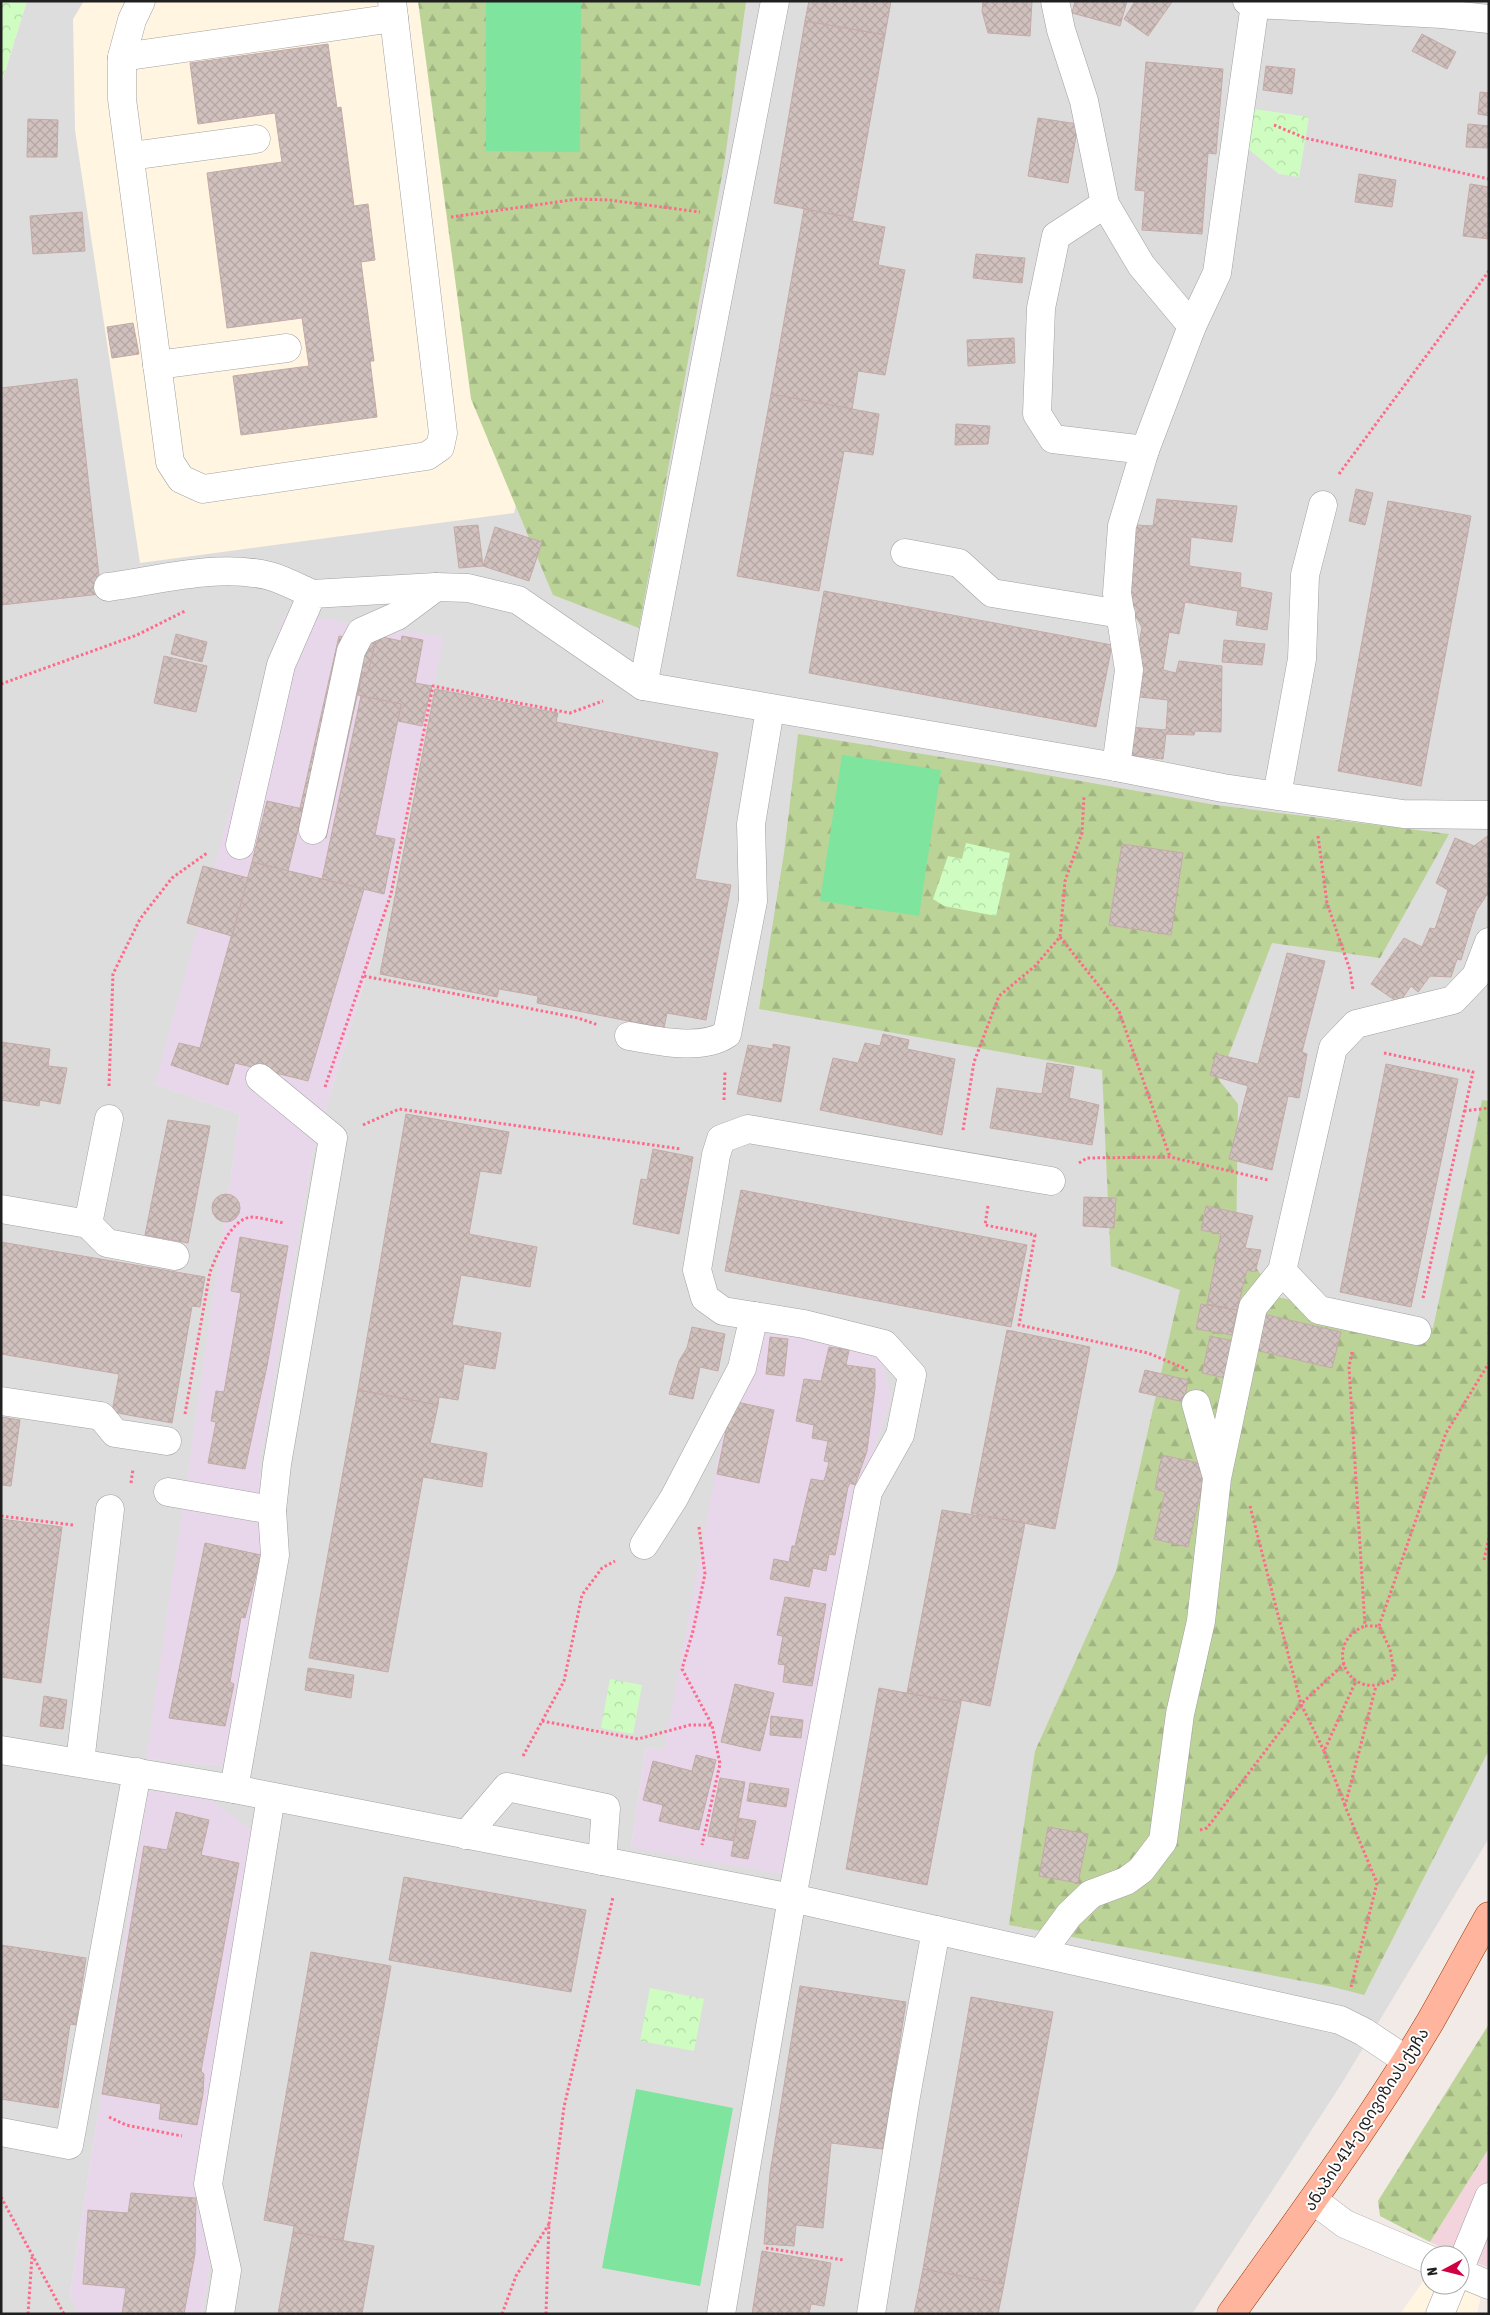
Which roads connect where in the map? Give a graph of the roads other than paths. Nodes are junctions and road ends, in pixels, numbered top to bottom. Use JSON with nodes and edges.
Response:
{"nodes":[{"id":1,"x":141,"y":1,"type":"edge"},
{"id":2,"x":775,"y":1,"type":"edge"},
{"id":3,"x":1055,"y":1,"type":"edge"},
{"id":4,"x":1251,"y":3,"type":"edge"},
{"id":5,"x":393,"y":10,"type":"edge"},
{"id":6,"x":1489,"y":19,"type":"edge"},
{"id":7,"x":122,"y":57,"type":"junction"},
{"id":8,"x":256,"y":140,"type":"dead end"},
{"id":9,"x":131,"y":156,"type":"junction"},
{"id":10,"x":1105,"y":204,"type":"junction"},
{"id":11,"x":1192,"y":326,"type":"junction"},
{"id":12,"x":287,"y":348,"type":"dead end"},
{"id":13,"x":157,"y":365,"type":"junction"},
{"id":14,"x":1146,"y":450,"type":"junction"},
{"id":15,"x":1323,"y":505,"type":"road end"},
{"id":16,"x":905,"y":553,"type":"dead end"},
{"id":17,"x":108,"y":587,"type":"dead end"},
{"id":18,"x":436,"y":587,"type":"junction"},
{"id":19,"x":312,"y":594,"type":"junction"},
{"id":20,"x":1121,"y":614,"type":"junction"},
{"id":21,"x":643,"y":686,"type":"junction"},
{"id":22,"x":770,"y":709,"type":"junction"},
{"id":23,"x":1116,"y":767,"type":"junction"},
{"id":24,"x":1277,"y":795,"type":"junction"},
{"id":25,"x":1489,"y":815,"type":"edge"},
{"id":26,"x":313,"y":830,"type":"dead end"},
{"id":27,"x":240,"y":845,"type":"road end"},
{"id":28,"x":1489,"y":942,"type":"edge"},
{"id":29,"x":1482,"y":977,"type":"edge"},
{"id":30,"x":629,"y":1036,"type":"road end"},
{"id":31,"x":260,"y":1078,"type":"dead end"},
{"id":32,"x":109,"y":1119,"type":"road end"},
{"id":33,"x":1051,"y":1181,"type":"dead end"},
{"id":34,"x":1,"y":1209,"type":"edge"},
{"id":35,"x":88,"y":1224,"type":"junction"},
{"id":36,"x":175,"y":1256,"type":"dead end"},
{"id":37,"x":1282,"y":1271,"type":"junction"},
{"id":38,"x":754,"y":1316,"type":"junction"},
{"id":39,"x":1416,"y":1331,"type":"road end"},
{"id":40,"x":1,"y":1401,"type":"edge"},
{"id":41,"x":1196,"y":1404,"type":"dead end"},
{"id":42,"x":167,"y":1441,"type":"road end"},
{"id":43,"x":1217,"y":1478,"type":"junction"},
{"id":44,"x":168,"y":1492,"type":"dead end"},
{"id":45,"x":272,"y":1510,"type":"junction"},
{"id":46,"x":109,"y":1519,"type":"road end"},
{"id":47,"x":644,"y":1545,"type":"road end"},
{"id":48,"x":1,"y":1750,"type":"edge"},
{"id":49,"x":80,"y":1762,"type":"junction"},
{"id":50,"x":137,"y":1772,"type":"junction"},
{"id":51,"x":234,"y":1789,"type":"junction"},
{"id":52,"x":271,"y":1797,"type":"junction"},
{"id":53,"x":466,"y":1835,"type":"junction"},
{"id":54,"x":612,"y":1863,"type":"junction"},
{"id":55,"x":792,"y":1898,"type":"junction"},
{"id":56,"x":1489,"y":1916,"type":"edge"},
{"id":57,"x":936,"y":1930,"type":"junction"},
{"id":58,"x":1041,"y":1953,"type":"junction"},
{"id":59,"x":1406,"y":2060,"type":"junction"},
{"id":60,"x":1,"y":2132,"type":"edge"},
{"id":61,"x":1489,"y":2197,"type":"edge"},
{"id":62,"x":1313,"y":2200,"type":"junction"},
{"id":63,"x":1469,"y":2245,"type":"edge"},
{"id":64,"x":1420,"y":2256,"type":"edge"},
{"id":65,"x":1470,"y":2277,"type":"edge"},
{"id":66,"x":1489,"y":2284,"type":"edge"},
{"id":67,"x":1448,"y":2295,"type":"edge"},
{"id":68,"x":220,"y":2314,"type":"edge"},
{"id":69,"x":722,"y":2314,"type":"edge"},
{"id":70,"x":871,"y":2314,"type":"edge"},
{"id":71,"x":1230,"y":2314,"type":"edge"},
{"id":72,"x":1440,"y":2314,"type":"edge"}],
"edges":[{"from":1,"to":7,"type":"street"},
{"from":2,"to":21,"type":"street"},
{"from":3,"to":10,"type":"street"},
{"from":4,"to":6,"type":"street"},
{"from":4,"to":11,"type":"street"},
{"from":5,"to":7,"type":"street"},
{"from":5,"to":13,"type":"street"},
{"from":7,"to":9,"type":"street"},
{"from":8,"to":9,"type":"street"},
{"from":9,"to":13,"type":"street"},
{"from":10,"to":11,"type":"street"},
{"from":10,"to":14,"type":"street"},
{"from":11,"to":14,"type":"street"},
{"from":12,"to":13,"type":"street"},
{"from":14,"to":20,"type":"street"},
{"from":15,"to":24,"type":"street"},
{"from":16,"to":20,"type":"street"},
{"from":17,"to":19,"type":"street"},
{"from":18,"to":19,"type":"street"},
{"from":18,"to":21,"type":"street"},
{"from":18,"to":26,"type":"street"},
{"from":19,"to":27,"type":"street"},
{"from":20,"to":23,"type":"street"},
{"from":21,"to":22,"type":"street"},
{"from":22,"to":23,"type":"street"},
{"from":22,"to":30,"type":"street"},
{"from":23,"to":24,"type":"street"},
{"from":24,"to":25,"type":"street"},
{"from":28,"to":29,"type":"street"},
{"from":29,"to":37,"type":"street"},
{"from":31,"to":45,"type":"street"},
{"from":32,"to":35,"type":"street"},
{"from":33,"to":38,"type":"street"},
{"from":34,"to":35,"type":"street"},
{"from":35,"to":36,"type":"street"},
{"from":37,"to":39,"type":"street"},
{"from":37,"to":43,"type":"street"},
{"from":38,"to":47,"type":"street"},
{"from":38,"to":55,"type":"street"},
{"from":40,"to":42,"type":"street"},
{"from":41,"to":43,"type":"street"},
{"from":43,"to":58,"type":"street"},
{"from":44,"to":45,"type":"street"},
{"from":45,"to":51,"type":"street"},
{"from":46,"to":49,"type":"street"},
{"from":48,"to":49,"type":"street"},
{"from":49,"to":50,"type":"street"},
{"from":50,"to":51,"type":"street"},
{"from":50,"to":60,"type":"street"},
{"from":51,"to":52,"type":"street"},
{"from":52,"to":53,"type":"street"},
{"from":52,"to":68,"type":"street"},
{"from":53,"to":54,"type":"street"},
{"from":53,"to":54,"type":"street"},
{"from":54,"to":55,"type":"street"},
{"from":55,"to":57,"type":"street"},
{"from":55,"to":69,"type":"street"},
{"from":56,"to":59,"type":"main road","name":"ანაპის 414-ე დივიზიას ქუჩა"},
{"from":57,"to":58,"type":"street"},
{"from":57,"to":70,"type":"street"},
{"from":58,"to":59,"type":"street"},
{"from":59,"to":62,"type":"main road","name":"ანაპის 414-ე დივიზიას ქუჩა"},
{"from":61,"to":63,"type":"street"},
{"from":62,"to":64,"type":"street"},
{"from":62,"to":71,"type":"main road","name":"ანაპის 414-ე დივიზიას ქუჩა"},
{"from":65,"to":66,"type":"street"},
{"from":67,"to":72,"type":"street"}]}
